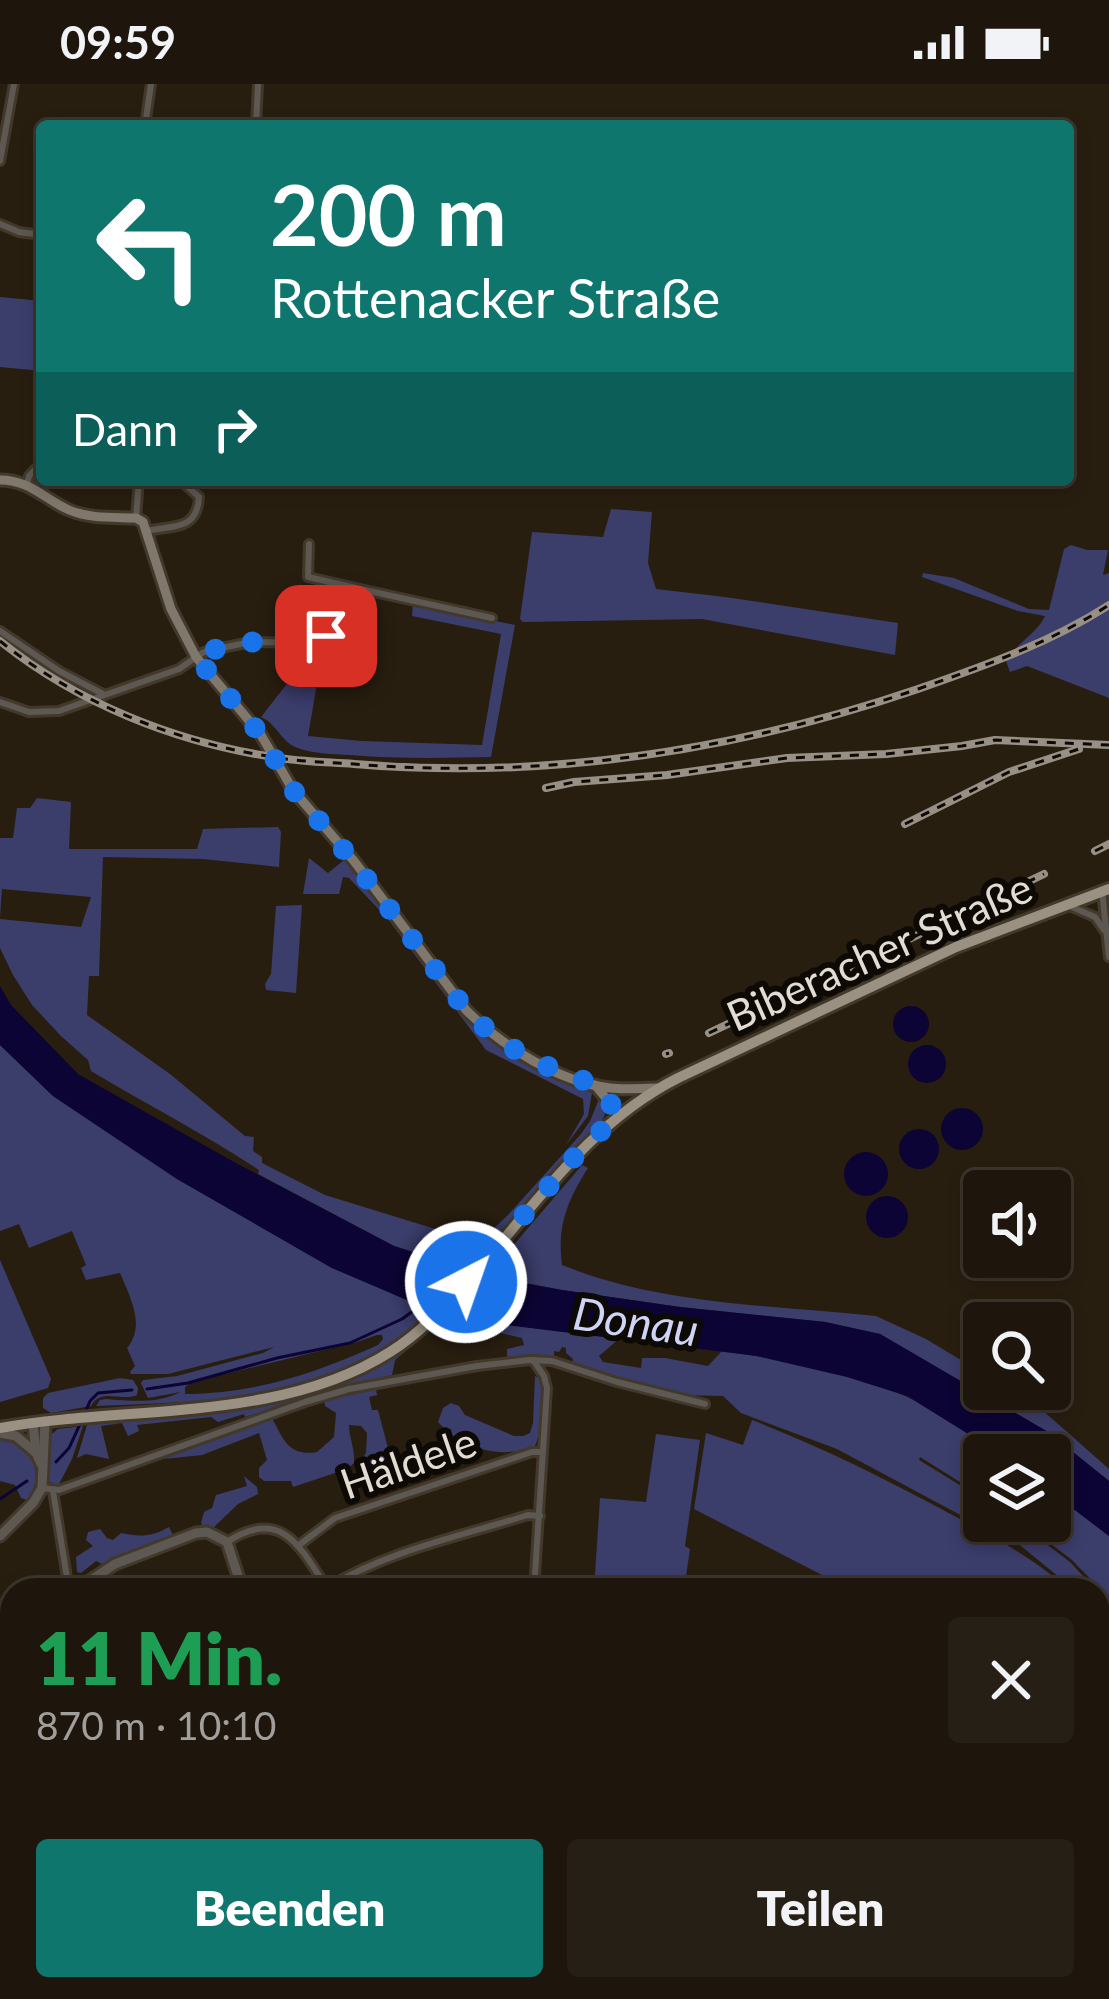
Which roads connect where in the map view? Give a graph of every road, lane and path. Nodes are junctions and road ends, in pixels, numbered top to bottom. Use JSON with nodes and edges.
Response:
{"nodes":[{"id":1,"x":14,"y":84,"type":"edge"},
{"id":2,"x":151,"y":84,"type":"edge"},
{"id":3,"x":258,"y":84,"type":"edge"},
{"id":4,"x":147,"y":120,"type":"edge"},
{"id":5,"x":256,"y":120,"type":"edge"},
{"id":6,"x":0,"y":161,"type":"edge"},
{"id":7,"x":0,"y":224,"type":"edge"},
{"id":8,"x":36,"y":234,"type":"edge"},
{"id":9,"x":36,"y":468,"type":"edge"},
{"id":10,"x":0,"y":480,"type":"edge"},
{"id":11,"x":26,"y":484,"type":"junction"},
{"id":12,"x":139,"y":486,"type":"edge"},
{"id":13,"x":187,"y":486,"type":"edge"},
{"id":14,"x":136,"y":518,"type":"junction"},
{"id":15,"x":147,"y":530,"type":"junction"},
{"id":16,"x":309,"y":544,"type":"dead end"},
{"id":17,"x":360,"y":589,"type":"junction"},
{"id":18,"x":492,"y":618,"type":"dead end"},
{"id":19,"x":0,"y":631,"type":"edge"},
{"id":20,"x":196,"y":657,"type":"junction"},
{"id":21,"x":103,"y":694,"type":"junction"},
{"id":22,"x":0,"y":702,"type":"edge"},
{"id":23,"x":1106,"y":890,"type":"edge"},
{"id":24,"x":1062,"y":905,"type":"junction"},
{"id":25,"x":1106,"y":934,"type":"edge"},
{"id":26,"x":1109,"y":957,"type":"edge"},
{"id":27,"x":595,"y":1085,"type":"junction"},
{"id":28,"x":659,"y":1088,"type":"junction"},
{"id":29,"x":613,"y":1089,"type":"junction"},
{"id":30,"x":621,"y":1112,"type":"junction"},
{"id":31,"x":533,"y":1360,"type":"junction"},
{"id":32,"x":705,"y":1404,"type":"dead end"},
{"id":33,"x":39,"y":1422,"type":"junction"},
{"id":34,"x":0,"y":1431,"type":"edge"},
{"id":35,"x":543,"y":1452,"type":"junction"},
{"id":36,"x":36,"y":1453,"type":"junction"},
{"id":37,"x":43,"y":1469,"type":"junction"},
{"id":38,"x":47,"y":1489,"type":"junction"},
{"id":39,"x":540,"y":1516,"type":"junction"},
{"id":40,"x":0,"y":1536,"type":"edge"},
{"id":41,"x":227,"y":1543,"type":"junction"},
{"id":42,"x":299,"y":1545,"type":"junction"},
{"id":43,"x":69,"y":1578,"type":"edge"},
{"id":44,"x":92,"y":1578,"type":"edge"},
{"id":45,"x":238,"y":1578,"type":"edge"},
{"id":46,"x":320,"y":1578,"type":"edge"},
{"id":47,"x":348,"y":1578,"type":"edge"},
{"id":48,"x":535,"y":1578,"type":"edge"}],
"edges":[{"from":1,"to":6,"type":"street"},
{"from":2,"to":4,"type":"street"},
{"from":3,"to":5,"type":"street"},
{"from":7,"to":8,"type":"street"},
{"from":9,"to":11,"type":"street"},
{"from":10,"to":11,"type":"main road"},
{"from":11,"to":14,"type":"main road"},
{"from":12,"to":14,"type":"street"},
{"from":13,"to":15,"type":"street"},
{"from":14,"to":15,"type":"main road"},
{"from":15,"to":20,"type":"main road"},
{"from":16,"to":17,"type":"street"},
{"from":17,"to":18,"type":"street"},
{"from":17,"to":20,"type":"street"},
{"from":19,"to":21,"type":"street"},
{"from":20,"to":21,"type":"street"},
{"from":20,"to":27,"type":"main road"},
{"from":21,"to":22,"type":"street"},
{"from":23,"to":24,"type":"main road","name":"Biberacher Straße"},
{"from":23,"to":25,"type":"street"},
{"from":24,"to":25,"type":"street"},
{"from":24,"to":28,"type":"main road","name":"Biberacher Straße"},
{"from":25,"to":26,"type":"street"},
{"from":27,"to":29,"type":"main road"},
{"from":27,"to":30,"type":"main road"},
{"from":28,"to":29,"type":"main road"},
{"from":28,"to":30,"type":"main road","name":"Biberacher Straße"},
{"from":29,"to":30,"type":"main road"},
{"from":30,"to":33,"type":"main road","name":"Biberacher Straße"},
{"from":31,"to":32,"type":"street"},
{"from":31,"to":35,"type":"street"},
{"from":31,"to":38,"type":"street"},
{"from":33,"to":34,"type":"main road","name":"Biberacher Straße"},
{"from":33,"to":36,"type":"street"},
{"from":33,"to":37,"type":"street"},
{"from":34,"to":36,"type":"street"},
{"from":35,"to":39,"type":"street"},
{"from":35,"to":42,"type":"street","name":"Häldele"},
{"from":36,"to":37,"type":"street"},
{"from":37,"to":38,"type":"street"},
{"from":38,"to":40,"type":"street"},
{"from":38,"to":43,"type":"street"},
{"from":39,"to":47,"type":"street"},
{"from":39,"to":48,"type":"street"},
{"from":41,"to":42,"type":"street"},
{"from":41,"to":44,"type":"street"},
{"from":41,"to":45,"type":"street"},
{"from":42,"to":46,"type":"street"}]}
